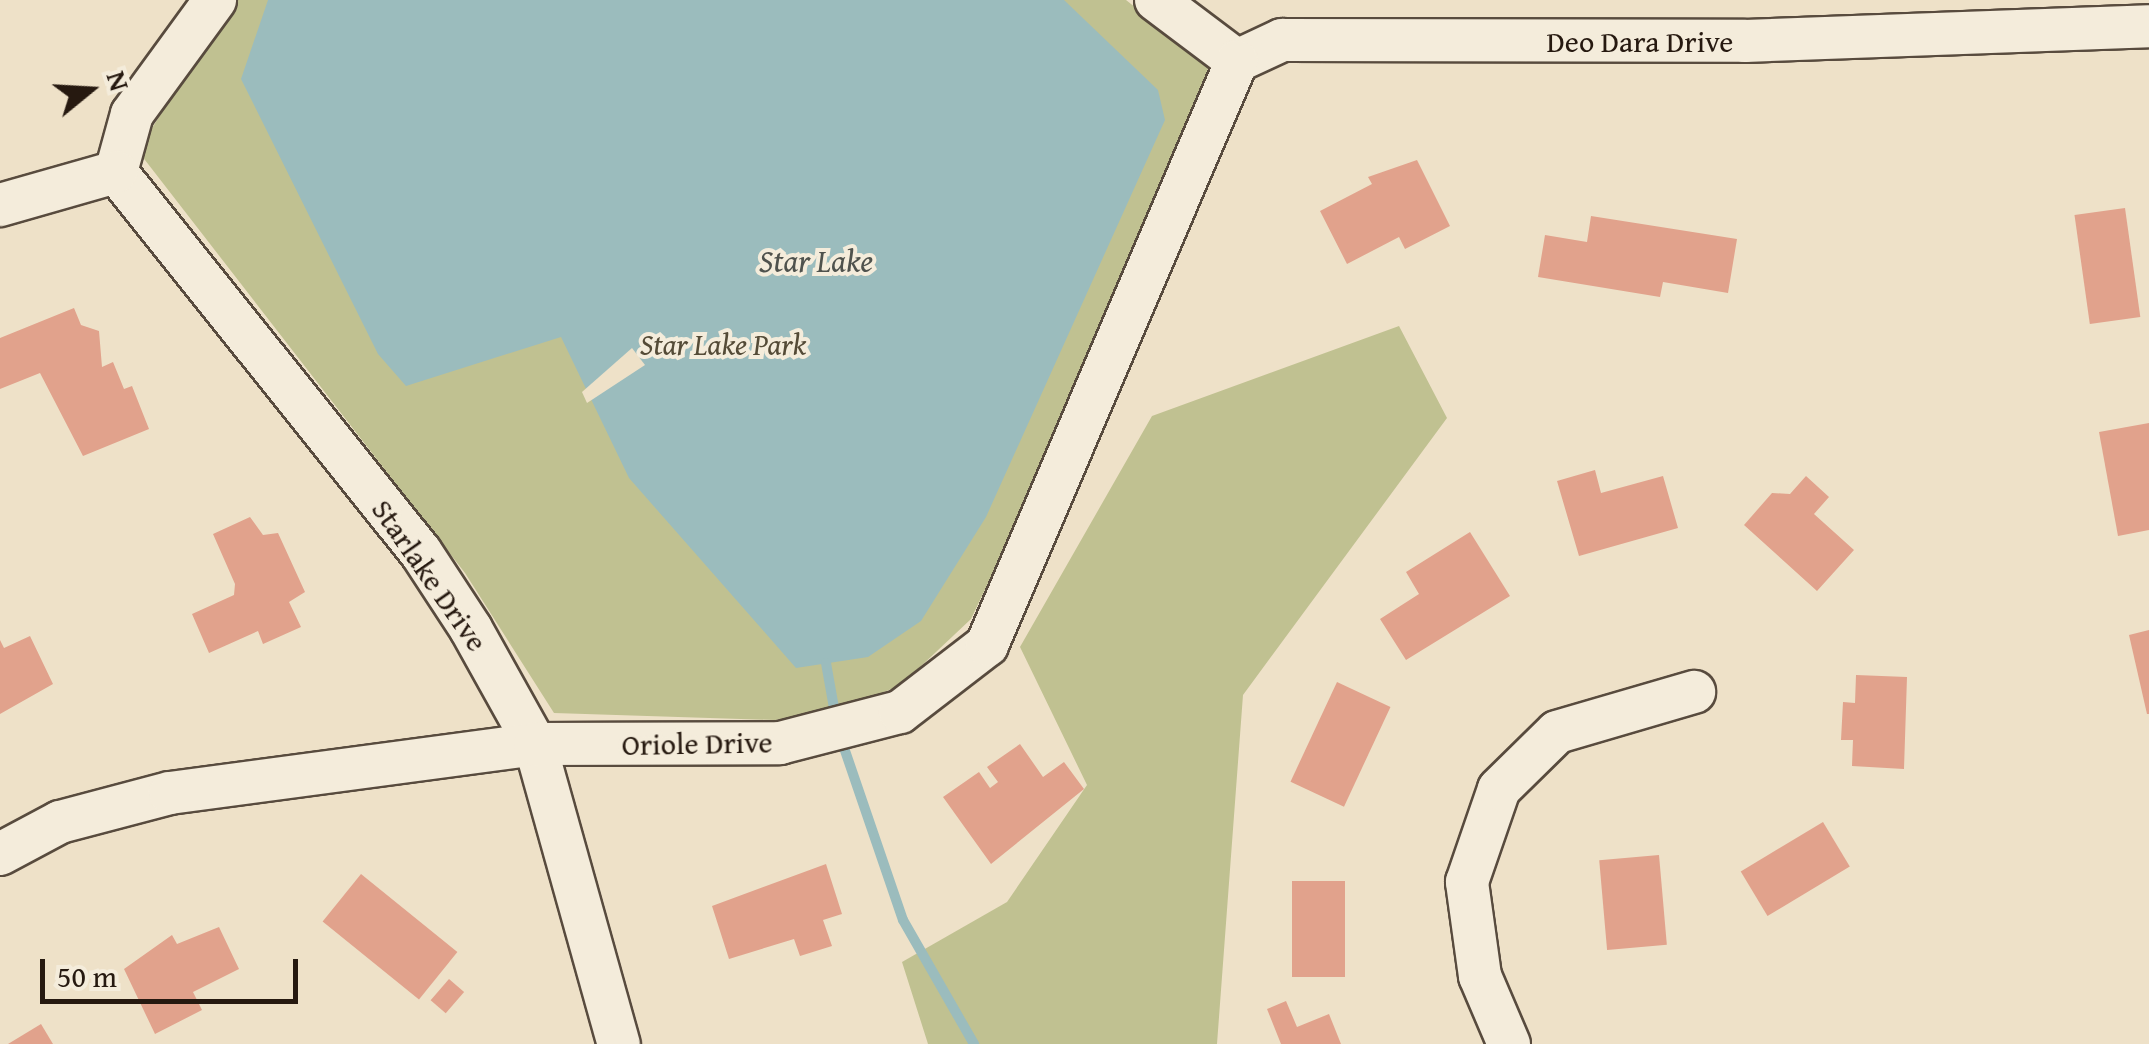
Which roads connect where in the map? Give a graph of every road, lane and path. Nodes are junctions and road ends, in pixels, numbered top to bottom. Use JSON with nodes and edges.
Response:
{"nodes":[{"id":1,"x":214,"y":0,"type":"edge"},
{"id":2,"x":1156,"y":0,"type":"edge"},
{"id":3,"x":2149,"y":26,"type":"edge"},
{"id":4,"x":1236,"y":61,"type":"junction"},
{"id":5,"x":116,"y":172,"type":"junction"},
{"id":6,"x":0,"y":206,"type":"edge"},
{"id":7,"x":1694,"y":692,"type":"dead end"},
{"id":8,"x":535,"y":744,"type":"junction"},
{"id":9,"x":0,"y":854,"type":"edge"},
{"id":10,"x":619,"y":1044,"type":"edge"},
{"id":11,"x":1510,"y":1044,"type":"edge"}],
"edges":[{"from":1,"to":5,"type":"street"},
{"from":2,"to":4,"type":"street"},
{"from":3,"to":4,"type":"street","name":"Deo Dara Drive"},
{"from":4,"to":8,"type":"street","name":"Oriole Drive"},
{"from":5,"to":6,"type":"street"},
{"from":5,"to":8,"type":"street","name":"Starlake Drive"},
{"from":7,"to":11,"type":"street"},
{"from":8,"to":9,"type":"street","name":"Oriole Drive"},
{"from":8,"to":10,"type":"street","name":"Starlake Drive"}]}
